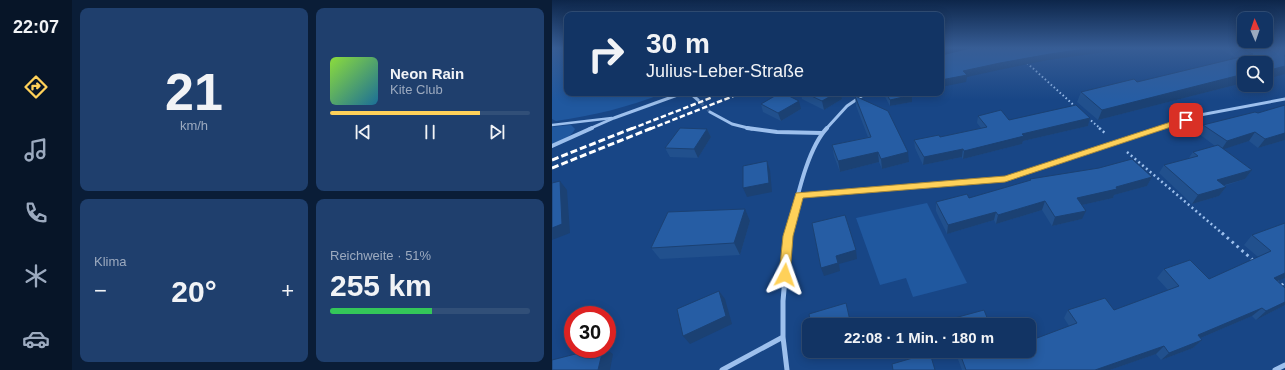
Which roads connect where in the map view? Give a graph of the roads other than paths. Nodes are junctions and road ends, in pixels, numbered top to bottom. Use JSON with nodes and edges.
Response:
{"nodes":[{"id":1,"x":675,"y":96,"type":"edge"},
{"id":2,"x":693,"y":96,"type":"edge"},
{"id":3,"x":862,"y":96,"type":"edge"},
{"id":4,"x":1285,"y":99,"type":"edge"},
{"id":5,"x":698,"y":100,"type":"tunnel mouth"},
{"id":6,"x":710,"y":112,"type":"tunnel mouth"},
{"id":7,"x":614,"y":118,"type":"junction"},
{"id":8,"x":552,"y":125,"type":"edge"},
{"id":9,"x":822,"y":133,"type":"junction"},
{"id":10,"x":552,"y":146,"type":"edge"},
{"id":11,"x":799,"y":195,"type":"junction"},
{"id":12,"x":783,"y":337,"type":"junction"},
{"id":13,"x":1285,"y":365,"type":"edge"},
{"id":14,"x":722,"y":370,"type":"edge"},
{"id":15,"x":787,"y":370,"type":"edge"},
{"id":16,"x":1275,"y":370,"type":"edge"}],
"edges":[{"from":1,"to":7,"type":"street"},
{"from":2,"to":5,"type":"street"},
{"from":3,"to":9,"type":"street"},
{"from":4,"to":11,"type":"street"},
{"from":6,"to":9,"type":"street"},
{"from":7,"to":8,"type":"lane"},
{"from":7,"to":10,"type":"street"},
{"from":9,"to":11,"type":"street"},
{"from":11,"to":12,"type":"street"},
{"from":12,"to":14,"type":"street"},
{"from":12,"to":15,"type":"street"},
{"from":13,"to":16,"type":"street"}]}
